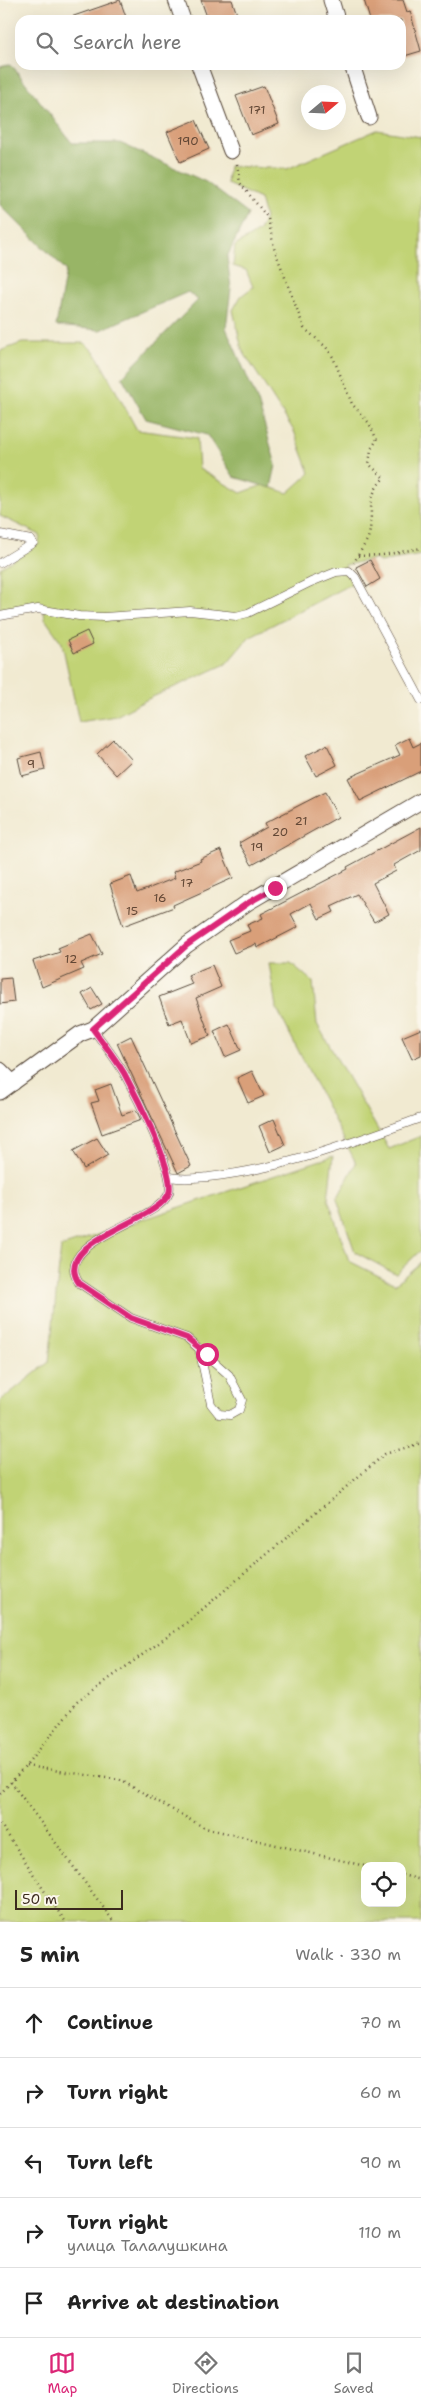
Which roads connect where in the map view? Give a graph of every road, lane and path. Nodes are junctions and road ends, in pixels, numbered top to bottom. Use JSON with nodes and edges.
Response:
{"nodes":[{"id":1,"x":176,"y":0,"type":"edge"},
{"id":2,"x":331,"y":0,"type":"edge"},
{"id":3,"x":181,"y":15,"type":"edge"},
{"id":4,"x":336,"y":15,"type":"edge"},
{"id":5,"x":201,"y":70,"type":"edge"},
{"id":6,"x":354,"y":70,"type":"edge"},
{"id":7,"x":368,"y":117,"type":"dead end"},
{"id":8,"x":231,"y":152,"type":"joint"},
{"id":9,"x":0,"y":534,"type":"edge"},
{"id":10,"x":421,"y":548,"type":"edge"},
{"id":11,"x":357,"y":556,"type":"junction"},
{"id":12,"x":0,"y":563,"type":"edge"},
{"id":13,"x":350,"y":571,"type":"junction"},
{"id":14,"x":0,"y":616,"type":"edge"},
{"id":15,"x":421,"y":700,"type":"edge"},
{"id":16,"x":421,"y":801,"type":"edge"},
{"id":17,"x":93,"y":1029,"type":"junction"},
{"id":18,"x":0,"y":1070,"type":"edge"},
{"id":19,"x":13,"y":1083,"type":"junction"},
{"id":20,"x":0,"y":1092,"type":"edge"},
{"id":21,"x":421,"y":1118,"type":"edge"},
{"id":22,"x":170,"y":1177,"type":"junction"},
{"id":23,"x":199,"y":1348,"type":"junction"},
{"id":24,"x":421,"y":1443,"type":"edge"},
{"id":25,"x":26,"y":1766,"type":"junction"},
{"id":26,"x":12,"y":1782,"type":"junction"},
{"id":27,"x":0,"y":1794,"type":"edge"},
{"id":28,"x":0,"y":1824,"type":"edge"},
{"id":29,"x":361,"y":1865,"type":"edge"},
{"id":30,"x":406,"y":1877,"type":"edge"},
{"id":31,"x":421,"y":1880,"type":"edge"},
{"id":32,"x":66,"y":1922,"type":"edge"},
{"id":33,"x":114,"y":1922,"type":"edge"}],
"edges":[{"from":1,"to":3,"type":"street"},
{"from":2,"to":4,"type":"street"},
{"from":5,"to":8,"type":"street"},
{"from":6,"to":7,"type":"street"},
{"from":8,"to":11,"type":"path"},
{"from":9,"to":12,"type":"lane"},
{"from":10,"to":11,"type":"path"},
{"from":11,"to":13,"type":"path"},
{"from":13,"to":14,"type":"lane"},
{"from":13,"to":15,"type":"lane"},
{"from":16,"to":17,"type":"street"},
{"from":17,"to":19,"type":"street"},
{"from":17,"to":22,"type":"lane"},
{"from":18,"to":19,"type":"street"},
{"from":19,"to":20,"type":"street"},
{"from":21,"to":22,"type":"lane"},
{"from":22,"to":23,"type":"lane"},
{"from":23,"to":23,"type":"lane"},
{"from":24,"to":25,"type":"path"},
{"from":25,"to":26,"type":"path"},
{"from":25,"to":29,"type":"path"},
{"from":26,"to":27,"type":"path"},
{"from":26,"to":33,"type":"path"},
{"from":28,"to":32,"type":"path"},
{"from":30,"to":31,"type":"path"}]}
